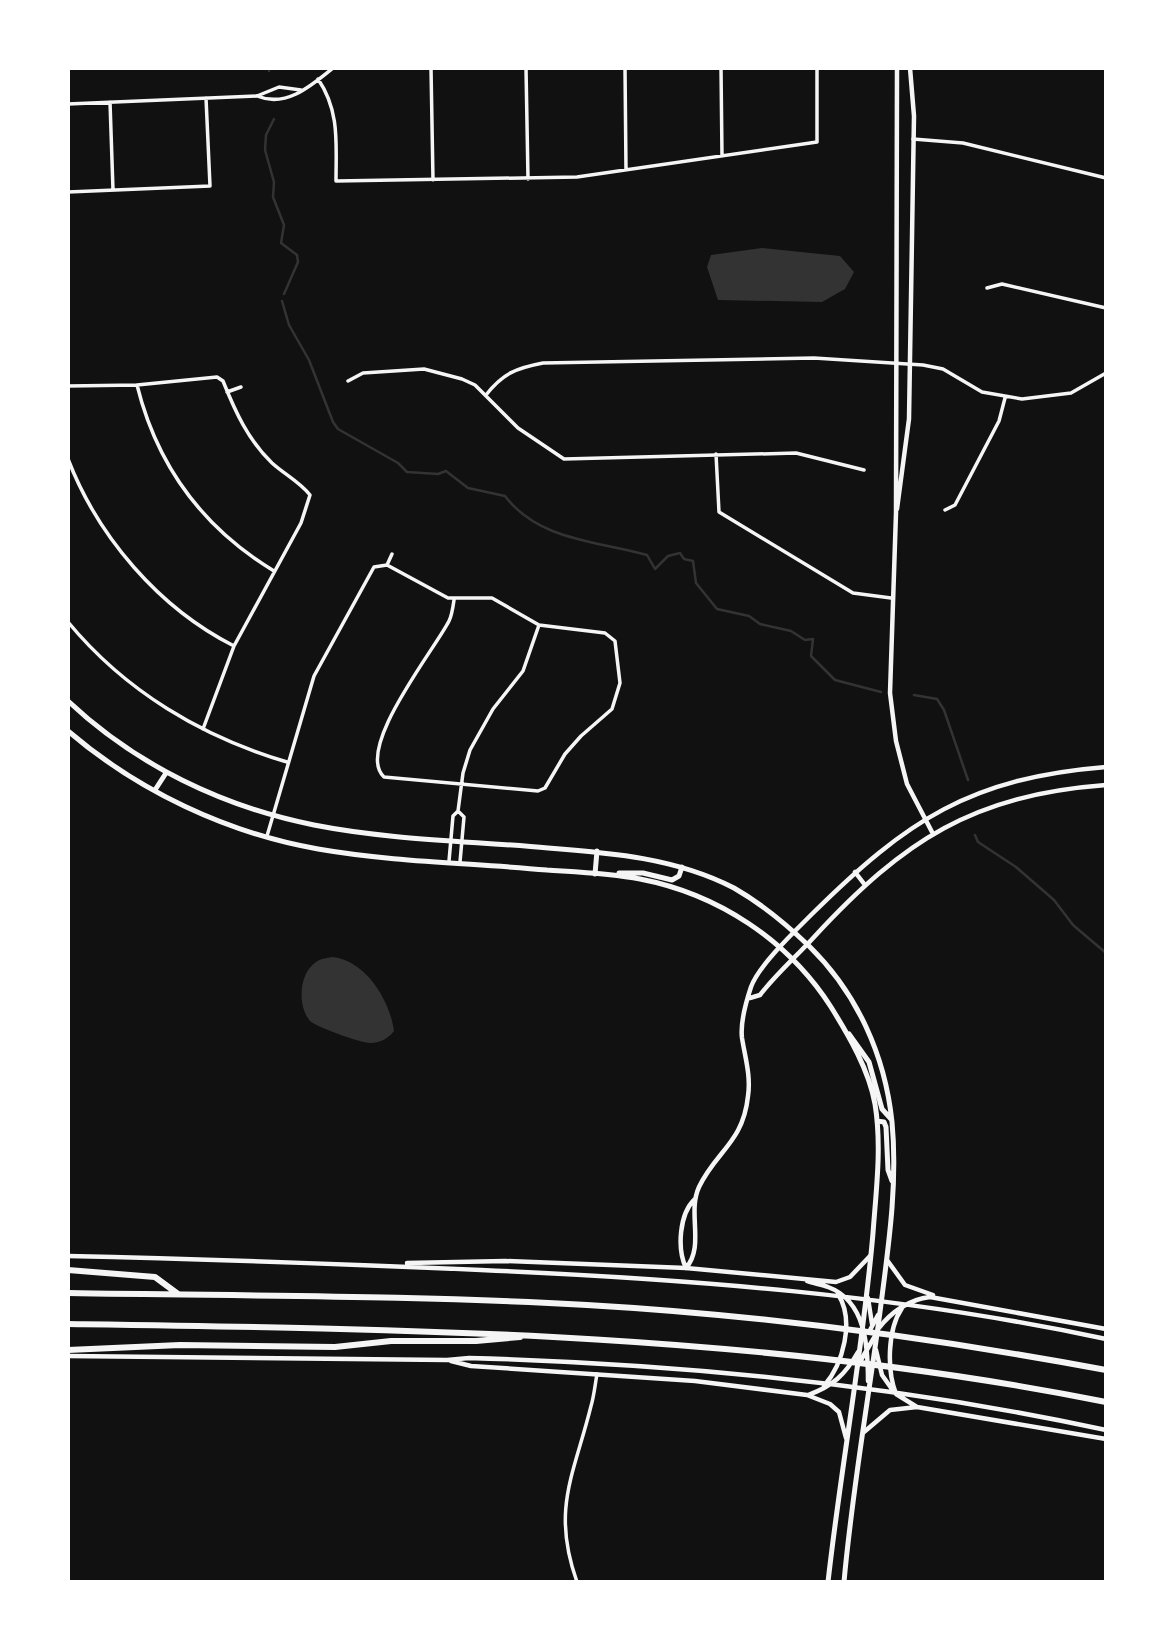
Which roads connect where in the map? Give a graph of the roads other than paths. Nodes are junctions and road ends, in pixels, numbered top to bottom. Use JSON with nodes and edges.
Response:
{"nodes":[{"id":1,"x":333,"y":68,"type":"edge"},
{"id":2,"x":431,"y":68,"type":"edge"},
{"id":3,"x":526,"y":68,"type":"edge"},
{"id":4,"x":625,"y":68,"type":"edge"},
{"id":5,"x":721,"y":68,"type":"edge"},
{"id":6,"x":817,"y":68,"type":"edge"},
{"id":7,"x":897,"y":68,"type":"edge"},
{"id":8,"x":910,"y":68,"type":"edge"},
{"id":9,"x":318,"y":79,"type":"junction"},
{"id":10,"x":301,"y":90,"type":"junction"},
{"id":11,"x":257,"y":96,"type":"junction"},
{"id":12,"x":206,"y":99,"type":"junction"},
{"id":13,"x":110,"y":102,"type":"junction"},
{"id":14,"x":68,"y":104,"type":"edge"},
{"id":15,"x":913,"y":139,"type":"junction"},
{"id":16,"x":722,"y":156,"type":"junction"},
{"id":17,"x":626,"y":170,"type":"junction"},
{"id":18,"x":1106,"y":178,"type":"edge"},
{"id":19,"x":528,"y":179,"type":"junction"},
{"id":20,"x":433,"y":180,"type":"junction"},
{"id":21,"x":113,"y":190,"type":"junction"},
{"id":22,"x":68,"y":191,"type":"edge"},
{"id":23,"x":987,"y":288,"type":"dead end"},
{"id":24,"x":1106,"y":309,"type":"edge"},
{"id":25,"x":897,"y":365,"type":"junction"},
{"id":26,"x":909,"y":365,"type":"junction"},
{"id":27,"x":1106,"y":373,"type":"edge"},
{"id":28,"x":348,"y":380,"type":"dead end"},
{"id":29,"x":137,"y":385,"type":"junction"},
{"id":30,"x":68,"y":386,"type":"edge"},
{"id":31,"x":241,"y":387,"type":"dead end"},
{"id":32,"x":227,"y":392,"type":"junction"},
{"id":33,"x":485,"y":395,"type":"junction"},
{"id":34,"x":1005,"y":398,"type":"junction"},
{"id":35,"x":716,"y":453,"type":"junction"},
{"id":36,"x":68,"y":458,"type":"edge"},
{"id":37,"x":864,"y":470,"type":"dead end"},
{"id":38,"x":945,"y":510,"type":"dead end"},
{"id":39,"x":896,"y":513,"type":"junction"},
{"id":40,"x":392,"y":554,"type":"dead end"},
{"id":41,"x":387,"y":565,"type":"junction"},
{"id":42,"x":274,"y":571,"type":"junction"},
{"id":43,"x":891,"y":598,"type":"junction"},
{"id":44,"x":454,"y":600,"type":"junction"},
{"id":45,"x":68,"y":622,"type":"edge"},
{"id":46,"x":539,"y":625,"type":"junction"},
{"id":47,"x":234,"y":646,"type":"junction"},
{"id":48,"x":68,"y":701,"type":"edge"},
{"id":49,"x":202,"y":729,"type":"junction"},
{"id":50,"x":68,"y":731,"type":"edge"},
{"id":51,"x":288,"y":762,"type":"junction"},
{"id":52,"x":1106,"y":767,"type":"edge"},
{"id":53,"x":166,"y":773,"type":"junction"},
{"id":54,"x":1106,"y":785,"type":"edge"},
{"id":55,"x":461,"y":786,"type":"junction"},
{"id":56,"x":155,"y":790,"type":"junction"},
{"id":57,"x":458,"y":811,"type":"junction"},
{"id":58,"x":273,"y":816,"type":"junction"},
{"id":59,"x":925,"y":818,"type":"junction"},
{"id":60,"x":933,"y":832,"type":"junction"},
{"id":61,"x":267,"y":836,"type":"junction"},
{"id":62,"x":451,"y":840,"type":"junction"},
{"id":63,"x":462,"y":841,"type":"junction"},
{"id":64,"x":597,"y":851,"type":"junction"},
{"id":65,"x":449,"y":861,"type":"junction"},
{"id":66,"x":460,"y":862,"type":"junction"},
{"id":67,"x":682,"y":867,"type":"junction"},
{"id":68,"x":855,"y":872,"type":"junction"},
{"id":69,"x":595,"y":874,"type":"junction"},
{"id":70,"x":609,"y":874,"type":"junction"},
{"id":71,"x":865,"y":885,"type":"junction"},
{"id":72,"x":794,"y":932,"type":"junction"},
{"id":73,"x":808,"y":944,"type":"junction"},
{"id":74,"x":781,"y":949,"type":"junction"},
{"id":75,"x":792,"y":959,"type":"junction"},
{"id":76,"x":750,"y":998,"type":"junction"},
{"id":77,"x":843,"y":1026,"type":"junction"},
{"id":78,"x":891,"y":1119,"type":"junction"},
{"id":79,"x":877,"y":1121,"type":"junction"},
{"id":80,"x":893,"y":1185,"type":"junction"},
{"id":81,"x":695,"y":1199,"type":"junction"},
{"id":82,"x":871,"y":1255,"type":"junction"},
{"id":83,"x":68,"y":1256,"type":"edge"},
{"id":84,"x":887,"y":1260,"type":"junction"},
{"id":85,"x":400,"y":1264,"type":"junction"},
{"id":86,"x":686,"y":1268,"type":"junction"},
{"id":87,"x":68,"y":1270,"type":"edge"},
{"id":88,"x":805,"y":1281,"type":"junction"},
{"id":89,"x":835,"y":1290,"type":"junction"},
{"id":90,"x":68,"y":1293,"type":"edge"},
{"id":91,"x":867,"y":1293,"type":"junction"},
{"id":92,"x":179,"y":1295,"type":"junction"},
{"id":93,"x":937,"y":1297,"type":"junction"},
{"id":94,"x":902,"y":1307,"type":"junction"},
{"id":95,"x":880,"y":1312,"type":"junction"},
{"id":96,"x":68,"y":1324,"type":"edge"},
{"id":97,"x":862,"y":1324,"type":"junction"},
{"id":98,"x":872,"y":1325,"type":"junction"},
{"id":99,"x":1106,"y":1329,"type":"edge"},
{"id":100,"x":877,"y":1331,"type":"junction"},
{"id":101,"x":545,"y":1334,"type":"junction"},
{"id":102,"x":865,"y":1338,"type":"junction"},
{"id":103,"x":874,"y":1338,"type":"junction"},
{"id":104,"x":1106,"y":1339,"type":"edge"},
{"id":105,"x":875,"y":1346,"type":"junction"},
{"id":106,"x":68,"y":1350,"type":"edge"},
{"id":107,"x":859,"y":1350,"type":"junction"},
{"id":108,"x":867,"y":1351,"type":"junction"},
{"id":109,"x":68,"y":1356,"type":"edge"},
{"id":110,"x":447,"y":1360,"type":"junction"},
{"id":111,"x":856,"y":1370,"type":"junction"},
{"id":112,"x":1106,"y":1370,"type":"edge"},
{"id":113,"x":597,"y":1374,"type":"junction"},
{"id":114,"x":821,"y":1389,"type":"junction"},
{"id":115,"x":896,"y":1394,"type":"junction"},
{"id":116,"x":807,"y":1395,"type":"junction"},
{"id":117,"x":869,"y":1396,"type":"junction"},
{"id":118,"x":1106,"y":1402,"type":"edge"},
{"id":119,"x":917,"y":1407,"type":"junction"},
{"id":120,"x":1106,"y":1430,"type":"edge"},
{"id":121,"x":864,"y":1432,"type":"junction"},
{"id":122,"x":1106,"y":1439,"type":"edge"},
{"id":123,"x":846,"y":1441,"type":"junction"},
{"id":124,"x":577,"y":1582,"type":"edge"},
{"id":125,"x":828,"y":1582,"type":"edge"},
{"id":126,"x":844,"y":1582,"type":"edge"}],
"edges":[{"from":1,"to":9,"type":"street"},
{"from":2,"to":20,"type":"street"},
{"from":3,"to":19,"type":"street"},
{"from":4,"to":17,"type":"street"},
{"from":5,"to":16,"type":"street"},
{"from":6,"to":16,"type":"street"},
{"from":7,"to":25,"type":"main road"},
{"from":8,"to":15,"type":"main road"},
{"from":9,"to":10,"type":"street"},
{"from":9,"to":20,"type":"street"},
{"from":10,"to":11,"type":"street"},
{"from":10,"to":11,"type":"street"},
{"from":11,"to":12,"type":"street"},
{"from":12,"to":13,"type":"street"},
{"from":12,"to":21,"type":"street"},
{"from":13,"to":14,"type":"street"},
{"from":13,"to":21,"type":"street"},
{"from":15,"to":18,"type":"street"},
{"from":15,"to":26,"type":"main road"},
{"from":16,"to":17,"type":"street"},
{"from":17,"to":19,"type":"street"},
{"from":19,"to":20,"type":"street"},
{"from":21,"to":22,"type":"street"},
{"from":23,"to":24,"type":"street"},
{"from":25,"to":26,"type":"street"},
{"from":25,"to":33,"type":"street"},
{"from":25,"to":39,"type":"main road"},
{"from":26,"to":34,"type":"street"},
{"from":26,"to":39,"type":"main road"},
{"from":27,"to":34,"type":"street"},
{"from":28,"to":33,"type":"street"},
{"from":29,"to":30,"type":"street"},
{"from":29,"to":32,"type":"street"},
{"from":29,"to":42,"type":"street"},
{"from":31,"to":32,"type":"street"},
{"from":32,"to":42,"type":"street"},
{"from":33,"to":35,"type":"street"},
{"from":34,"to":38,"type":"street"},
{"from":35,"to":37,"type":"street"},
{"from":35,"to":43,"type":"street"},
{"from":36,"to":47,"type":"street"},
{"from":39,"to":43,"type":"main road"},
{"from":40,"to":41,"type":"street"},
{"from":41,"to":44,"type":"street"},
{"from":41,"to":51,"type":"street"},
{"from":42,"to":47,"type":"street"},
{"from":43,"to":59,"type":"main road"},
{"from":44,"to":46,"type":"street"},
{"from":44,"to":55,"type":"street"},
{"from":45,"to":49,"type":"street"},
{"from":46,"to":55,"type":"street"},
{"from":46,"to":55,"type":"street"},
{"from":47,"to":49,"type":"street"},
{"from":48,"to":53,"type":"main road"},
{"from":49,"to":51,"type":"street"},
{"from":50,"to":56,"type":"main road"},
{"from":51,"to":58,"type":"street"},
{"from":52,"to":59,"type":"main road"},
{"from":53,"to":56,"type":"main road"},
{"from":53,"to":58,"type":"main road"},
{"from":54,"to":60,"type":"main road"},
{"from":55,"to":57,"type":"street"},
{"from":56,"to":61,"type":"main road"},
{"from":57,"to":62,"type":"street"},
{"from":57,"to":63,"type":"street"},
{"from":58,"to":61,"type":"street"},
{"from":58,"to":62,"type":"main road"},
{"from":59,"to":60,"type":"main road"},
{"from":59,"to":68,"type":"main road"},
{"from":60,"to":71,"type":"main road"},
{"from":61,"to":65,"type":"main road"},
{"from":62,"to":63,"type":"main road"},
{"from":62,"to":65,"type":"street"},
{"from":63,"to":64,"type":"main road"},
{"from":63,"to":66,"type":"street"},
{"from":64,"to":67,"type":"main road"},
{"from":64,"to":69,"type":"main road"},
{"from":65,"to":66,"type":"main road"},
{"from":66,"to":69,"type":"main road"},
{"from":67,"to":70,"type":"main road"},
{"from":67,"to":72,"type":"main road"},
{"from":68,"to":71,"type":"main road"},
{"from":68,"to":72,"type":"main road"},
{"from":69,"to":70,"type":"main road"},
{"from":70,"to":74,"type":"main road"},
{"from":71,"to":73,"type":"main road"},
{"from":72,"to":73,"type":"main road"},
{"from":72,"to":74,"type":"main road"},
{"from":73,"to":75,"type":"main road"},
{"from":73,"to":78,"type":"main road"},
{"from":74,"to":75,"type":"main road"},
{"from":74,"to":76,"type":"main road"},
{"from":75,"to":76,"type":"main road"},
{"from":75,"to":77,"type":"main road"},
{"from":76,"to":81,"type":"main road"},
{"from":77,"to":78,"type":"main road"},
{"from":77,"to":79,"type":"main road"},
{"from":78,"to":80,"type":"main road"},
{"from":79,"to":80,"type":"main road"},
{"from":79,"to":82,"type":"main road"},
{"from":80,"to":84,"type":"main road"},
{"from":81,"to":86,"type":"main road"},
{"from":81,"to":86,"type":"main road"},
{"from":82,"to":88,"type":"main road"},
{"from":82,"to":91,"type":"main road"},
{"from":83,"to":85,"type":"main road"},
{"from":84,"to":93,"type":"main road"},
{"from":84,"to":95,"type":"main road"},
{"from":85,"to":86,"type":"main road"},
{"from":85,"to":104,"type":"main road"},
{"from":86,"to":88,"type":"main road"},
{"from":87,"to":92,"type":"highway"},
{"from":88,"to":89,"type":"main road"},
{"from":89,"to":97,"type":"main road"},
{"from":89,"to":114,"type":"main road"},
{"from":90,"to":92,"type":"highway"},
{"from":91,"to":97,"type":"main road"},
{"from":91,"to":98,"type":"main road"},
{"from":92,"to":112,"type":"highway"},
{"from":93,"to":94,"type":"main road"},
{"from":93,"to":99,"type":"main road"},
{"from":94,"to":100,"type":"main road"},
{"from":94,"to":115,"type":"main road"},
{"from":95,"to":98,"type":"main road"},
{"from":95,"to":100,"type":"main road"},
{"from":96,"to":101,"type":"highway"},
{"from":97,"to":102,"type":"main road"},
{"from":97,"to":107,"type":"main road"},
{"from":98,"to":102,"type":"main road"},
{"from":98,"to":103,"type":"main road"},
{"from":100,"to":103,"type":"main road"},
{"from":100,"to":105,"type":"main road"},
{"from":101,"to":106,"type":"highway"},
{"from":101,"to":118,"type":"highway"},
{"from":102,"to":107,"type":"main road"},
{"from":102,"to":108,"type":"main road"},
{"from":103,"to":105,"type":"main road"},
{"from":103,"to":108,"type":"main road"},
{"from":105,"to":115,"type":"main road"},
{"from":105,"to":117,"type":"main road"},
{"from":107,"to":111,"type":"main road"},
{"from":107,"to":114,"type":"main road"},
{"from":108,"to":111,"type":"main road"},
{"from":108,"to":117,"type":"main road"},
{"from":109,"to":110,"type":"main road"},
{"from":110,"to":113,"type":"main road"},
{"from":110,"to":120,"type":"main road"},
{"from":111,"to":123,"type":"main road"},
{"from":113,"to":116,"type":"main road"},
{"from":113,"to":124,"type":"street"},
{"from":114,"to":116,"type":"main road"},
{"from":115,"to":119,"type":"main road"},
{"from":116,"to":123,"type":"main road"},
{"from":117,"to":121,"type":"main road"},
{"from":119,"to":121,"type":"main road"},
{"from":119,"to":122,"type":"main road"},
{"from":121,"to":126,"type":"main road"},
{"from":123,"to":125,"type":"main road"}]}
